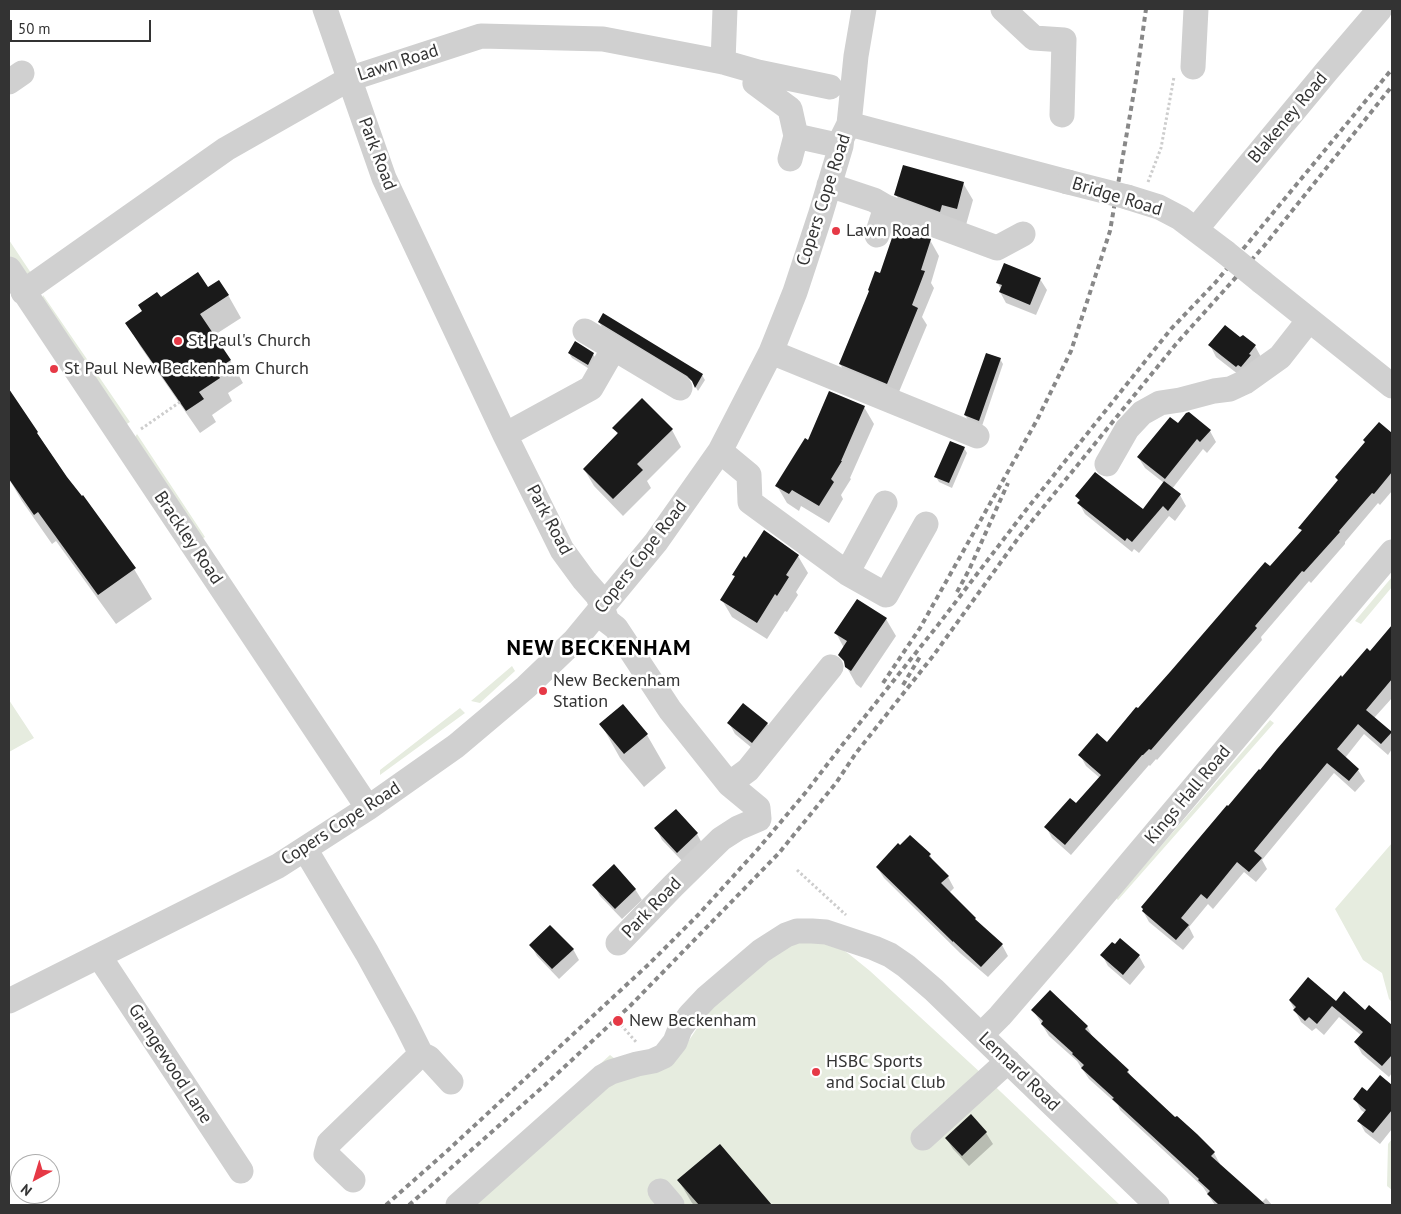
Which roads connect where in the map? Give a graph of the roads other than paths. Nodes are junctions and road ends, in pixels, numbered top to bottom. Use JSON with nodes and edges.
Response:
{"nodes":[{"id":1,"x":324,"y":9,"type":"edge"},
{"id":2,"x":725,"y":9,"type":"edge"},
{"id":3,"x":864,"y":9,"type":"edge"},
{"id":4,"x":1003,"y":9,"type":"edge"},
{"id":5,"x":1196,"y":9,"type":"edge"},
{"id":6,"x":1380,"y":9,"type":"edge"},
{"id":7,"x":723,"y":62,"type":"junction"},
{"id":8,"x":1193,"y":67,"type":"road end"},
{"id":9,"x":758,"y":72,"type":"junction"},
{"id":10,"x":349,"y":79,"type":"junction"},
{"id":11,"x":830,"y":87,"type":"dead end"},
{"id":12,"x":1062,"y":115,"type":"dead end"},
{"id":13,"x":845,"y":135,"type":"junction"},
{"id":14,"x":829,"y":185,"type":"junction"},
{"id":15,"x":886,"y":207,"type":"junction"},
{"id":16,"x":1196,"y":229,"type":"junction"},
{"id":17,"x":1023,"y":234,"type":"dead end"},
{"id":18,"x":877,"y":235,"type":"dead end"},
{"id":19,"x":9,"y":269,"type":"edge"},
{"id":20,"x":23,"y":292,"type":"junction"},
{"id":21,"x":1309,"y":320,"type":"junction"},
{"id":22,"x":585,"y":331,"type":"dead end"},
{"id":23,"x":614,"y":348,"type":"junction"},
{"id":24,"x":771,"y":352,"type":"junction"},
{"id":25,"x":1392,"y":386,"type":"edge"},
{"id":26,"x":680,"y":388,"type":"dead end"},
{"id":27,"x":505,"y":435,"type":"junction"},
{"id":28,"x":977,"y":436,"type":"dead end"},
{"id":29,"x":720,"y":451,"type":"junction"},
{"id":30,"x":1107,"y":464,"type":"dead end"},
{"id":31,"x":885,"y":503,"type":"dead end"},
{"id":32,"x":926,"y":524,"type":"dead end"},
{"id":33,"x":1392,"y":552,"type":"edge"},
{"id":34,"x":847,"y":573,"type":"junction"},
{"id":35,"x":602,"y":608,"type":"junction"},
{"id":36,"x":831,"y":667,"type":"dead end"},
{"id":37,"x":729,"y":784,"type":"junction"},
{"id":38,"x":368,"y":808,"type":"junction"},
{"id":39,"x":305,"y":849,"type":"junction"},
{"id":40,"x":618,"y":943,"type":"dead end"},
{"id":41,"x":99,"y":956,"type":"junction"},
{"id":42,"x":9,"y":1001,"type":"edge"},
{"id":43,"x":981,"y":1035,"type":"junction"},
{"id":44,"x":421,"y":1054,"type":"junction"},
{"id":45,"x":1008,"y":1061,"type":"junction"},
{"id":46,"x":451,"y":1082,"type":"dead end"},
{"id":47,"x":923,"y":1138,"type":"dead end"},
{"id":48,"x":241,"y":1171,"type":"dead end"},
{"id":49,"x":354,"y":1180,"type":"dead end"},
{"id":50,"x":458,"y":1205,"type":"edge"},
{"id":51,"x":1157,"y":1205,"type":"edge"}],
"edges":[{"from":1,"to":10,"type":"street","name":"Park Road"},
{"from":2,"to":7,"type":"street"},
{"from":3,"to":13,"type":"street","name":"Copers Cope Road"},
{"from":4,"to":12,"type":"street"},
{"from":5,"to":8,"type":"street"},
{"from":6,"to":16,"type":"street","name":"Blakeney Road"},
{"from":7,"to":9,"type":"street","name":"Lawn Road"},
{"from":7,"to":10,"type":"street","name":"Lawn Road"},
{"from":9,"to":11,"type":"street","name":"Lawn Road"},
{"from":9,"to":13,"type":"street","name":"Bridge Road"},
{"from":10,"to":20,"type":"street","name":"Lawn Road"},
{"from":10,"to":27,"type":"street","name":"Park Road"},
{"from":13,"to":14,"type":"street","name":"Copers Cope Road"},
{"from":13,"to":16,"type":"street","name":"Bridge Road","bridge":true},
{"from":14,"to":15,"type":"street"},
{"from":14,"to":24,"type":"street","name":"Copers Cope Road"},
{"from":15,"to":17,"type":"street"},
{"from":15,"to":18,"type":"street"},
{"from":16,"to":21,"type":"street","name":"Bridge Road","bridge":true},
{"from":19,"to":20,"type":"street","name":"Brackley Road"},
{"from":20,"to":38,"type":"street","name":"Brackley Road"},
{"from":21,"to":25,"type":"street","name":"Bridge Road"},
{"from":21,"to":30,"type":"street"},
{"from":22,"to":23,"type":"street"},
{"from":23,"to":26,"type":"street"},
{"from":23,"to":27,"type":"street"},
{"from":24,"to":28,"type":"street"},
{"from":24,"to":29,"type":"street","name":"Copers Cope Road"},
{"from":27,"to":35,"type":"street","name":"Park Road"},
{"from":29,"to":34,"type":"street"},
{"from":29,"to":35,"type":"street","name":"Copers Cope Road"},
{"from":31,"to":34,"type":"street"},
{"from":32,"to":34,"type":"street"},
{"from":33,"to":43,"type":"street","name":"Kings Hall Road"},
{"from":35,"to":37,"type":"street","name":"Park Road"},
{"from":35,"to":38,"type":"street","name":"Copers Cope Road"},
{"from":36,"to":37,"type":"street"},
{"from":37,"to":40,"type":"street","name":"Park Road"},
{"from":38,"to":39,"type":"street","name":"Copers Cope Road"},
{"from":39,"to":41,"type":"street","name":"Copers Cope Road"},
{"from":39,"to":44,"type":"street"},
{"from":41,"to":42,"type":"street","name":"Copers Cope Road"},
{"from":41,"to":48,"type":"street","name":"Grangewood Lane"},
{"from":43,"to":45,"type":"street","name":"Lennard Road"},
{"from":43,"to":50,"type":"street","name":"Lennard Road"},
{"from":44,"to":46,"type":"street"},
{"from":44,"to":49,"type":"street"},
{"from":45,"to":47,"type":"street"},
{"from":45,"to":51,"type":"street","name":"Lennard Road"}]}
